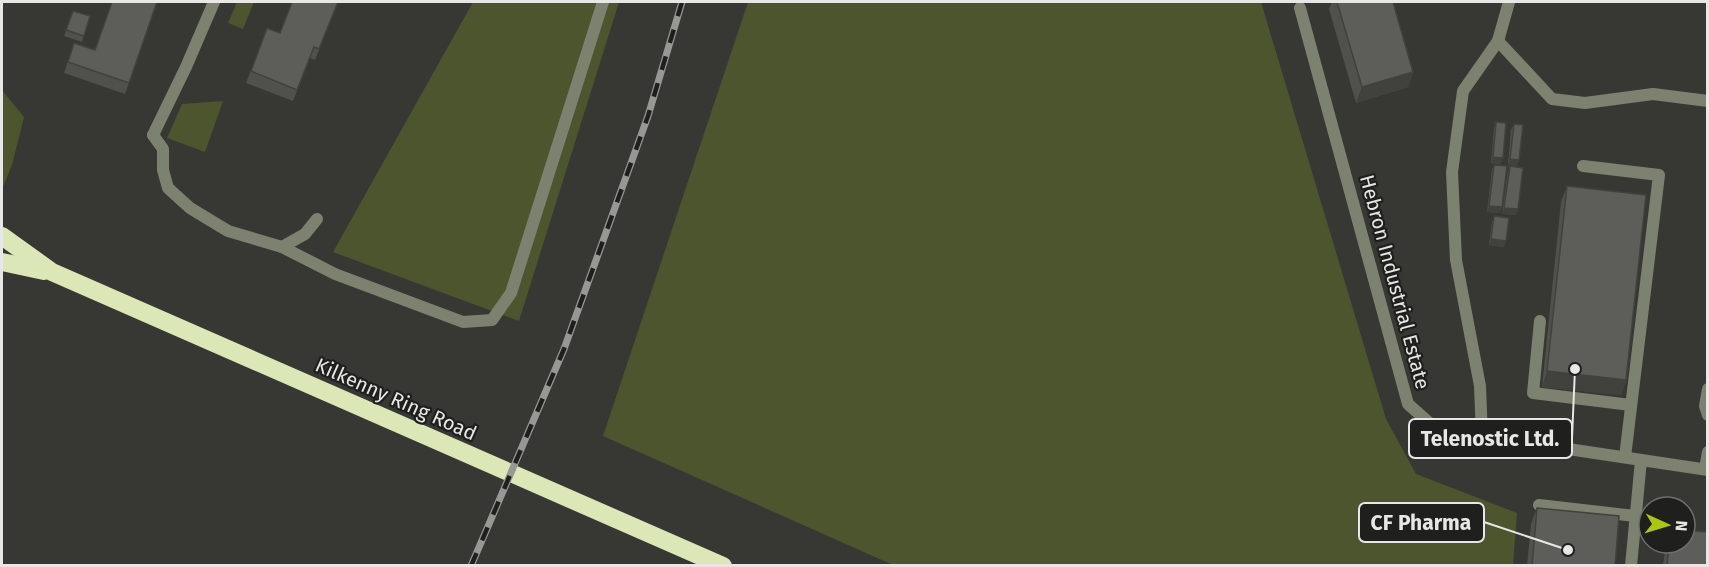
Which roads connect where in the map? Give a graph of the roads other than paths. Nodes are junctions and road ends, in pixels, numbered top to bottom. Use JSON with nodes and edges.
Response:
{"nodes":[{"id":1,"x":214,"y":2,"type":"edge"},
{"id":2,"x":603,"y":2,"type":"edge"},
{"id":3,"x":1509,"y":2,"type":"edge"},
{"id":4,"x":1299,"y":5,"type":"edge"},
{"id":5,"x":1498,"y":41,"type":"junction"},
{"id":6,"x":1707,"y":101,"type":"edge"},
{"id":7,"x":1583,"y":166,"type":"dead end"},
{"id":8,"x":317,"y":219,"type":"dead end"},
{"id":9,"x":2,"y":236,"type":"edge"},
{"id":10,"x":282,"y":248,"type":"junction"},
{"id":11,"x":2,"y":262,"type":"edge"},
{"id":12,"x":52,"y":272,"type":"junction"},
{"id":13,"x":1540,"y":321,"type":"dead end"},
{"id":14,"x":1707,"y":389,"type":"edge"},
{"id":15,"x":1631,"y":405,"type":"junction"},
{"id":16,"x":1707,"y":415,"type":"edge"},
{"id":17,"x":1482,"y":436,"type":"junction"},
{"id":18,"x":1707,"y":452,"type":"edge"},
{"id":19,"x":1625,"y":458,"type":"junction"},
{"id":20,"x":1641,"y":460,"type":"junction"},
{"id":21,"x":1706,"y":469,"type":"edge"},
{"id":22,"x":1539,"y":505,"type":"dead end"},
{"id":23,"x":1635,"y":516,"type":"junction"},
{"id":24,"x":723,"y":566,"type":"edge"},
{"id":25,"x":1630,"y":566,"type":"edge"}],
"edges":[{"from":1,"to":10,"type":"street"},
{"from":2,"to":10,"type":"street"},
{"from":3,"to":5,"type":"street"},
{"from":4,"to":17,"type":"street","name":"Hebron Industrial Estate"},
{"from":5,"to":6,"type":"street"},
{"from":5,"to":17,"type":"street"},
{"from":7,"to":15,"type":"street"},
{"from":8,"to":10,"type":"street"},
{"from":9,"to":12,"type":"highway","name":"Kilkenny Ring Road"},
{"from":11,"to":12,"type":"highway","name":"Kilkenny Ring Road"},
{"from":12,"to":24,"type":"highway","name":"Kilkenny Ring Road"},
{"from":13,"to":15,"type":"street"},
{"from":14,"to":16,"type":"street"},
{"from":15,"to":19,"type":"street"},
{"from":17,"to":19,"type":"street","name":"Hebron Industrial Estate"},
{"from":18,"to":21,"type":"street"},
{"from":19,"to":20,"type":"street","name":"Hebron Industrial Estate"},
{"from":20,"to":21,"type":"street","name":"Hebron Industrial Estate"},
{"from":20,"to":23,"type":"street"},
{"from":22,"to":23,"type":"street"},
{"from":23,"to":25,"type":"street"}]}
